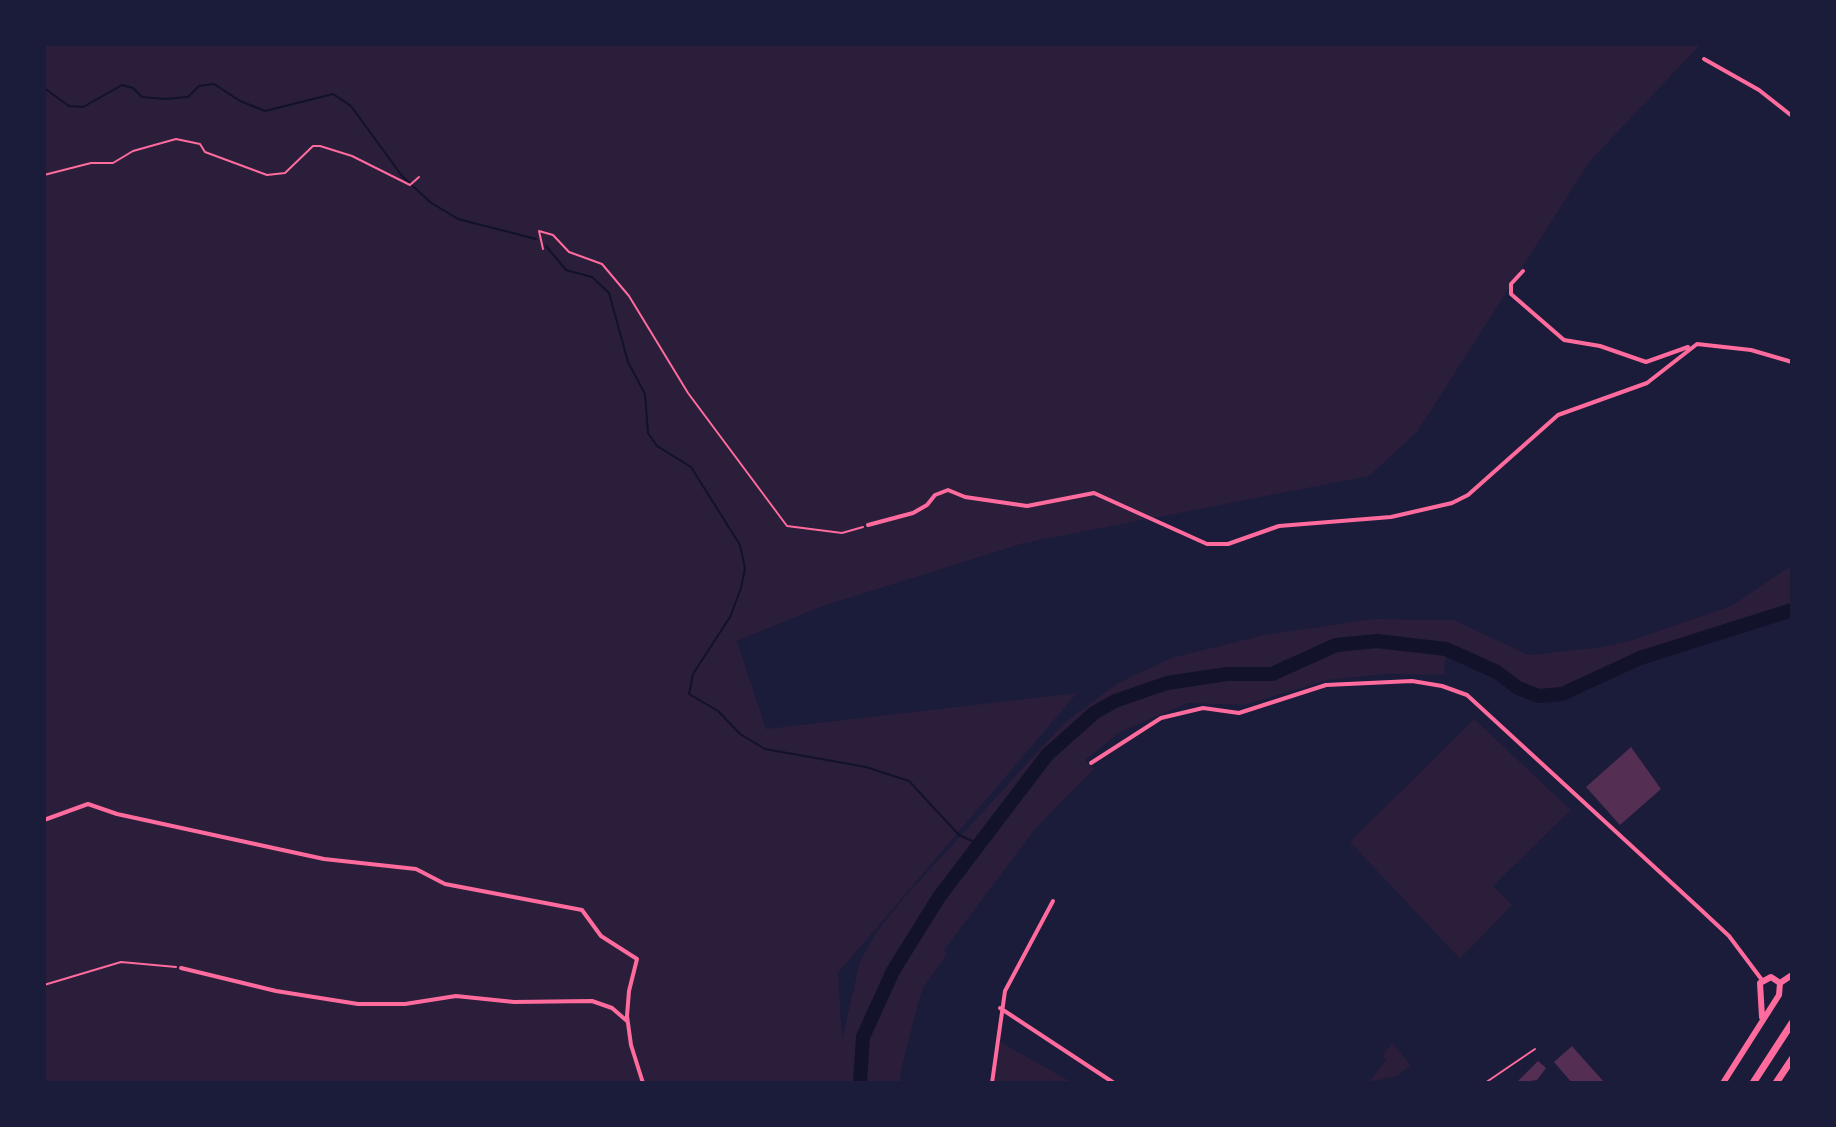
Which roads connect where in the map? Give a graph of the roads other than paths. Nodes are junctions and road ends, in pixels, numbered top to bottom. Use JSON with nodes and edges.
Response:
{"nodes":[{"id":1,"x":1704,"y":59,"type":"dead end"},
{"id":2,"x":1792,"y":116,"type":"edge"},
{"id":3,"x":1523,"y":271,"type":"dead end"},
{"id":4,"x":1690,"y":347,"type":"junction"},
{"id":5,"x":1792,"y":362,"type":"edge"},
{"id":6,"x":868,"y":525,"type":"road end"},
{"id":7,"x":1091,"y":763,"type":"dead end"},
{"id":8,"x":44,"y":820,"type":"edge"},
{"id":9,"x":1053,"y":901,"type":"dead end"},
{"id":10,"x":181,"y":968,"type":"road end"},
{"id":11,"x":1792,"y":975,"type":"edge"},
{"id":12,"x":1762,"y":980,"type":"junction"},
{"id":13,"x":1780,"y":983,"type":"junction"},
{"id":14,"x":1763,"y":997,"type":"junction"},
{"id":15,"x":1777,"y":997,"type":"junction"},
{"id":16,"x":1000,"y":1008,"type":"junction"},
{"id":17,"x":1761,"y":1022,"type":"junction"},
{"id":18,"x":628,"y":1023,"type":"junction"},
{"id":19,"x":1792,"y":1023,"type":"edge"},
{"id":20,"x":1535,"y":1049,"type":"dead end"},
{"id":21,"x":1792,"y":1059,"type":"edge"},
{"id":22,"x":643,"y":1083,"type":"edge"},
{"id":23,"x":992,"y":1083,"type":"edge"},
{"id":24,"x":1114,"y":1083,"type":"edge"},
{"id":25,"x":1485,"y":1083,"type":"edge"},
{"id":26,"x":1723,"y":1083,"type":"edge"},
{"id":27,"x":1753,"y":1083,"type":"edge"},
{"id":28,"x":1776,"y":1083,"type":"edge"}],
"edges":[{"from":1,"to":2,"type":"street"},
{"from":3,"to":4,"type":"street"},
{"from":4,"to":5,"type":"street"},
{"from":4,"to":6,"type":"street"},
{"from":7,"to":12,"type":"street"},
{"from":8,"to":18,"type":"street"},
{"from":9,"to":16,"type":"street"},
{"from":10,"to":18,"type":"street"},
{"from":11,"to":13,"type":"main road"},
{"from":12,"to":13,"type":"main road"},
{"from":12,"to":14,"type":"main road"},
{"from":13,"to":15,"type":"main road"},
{"from":14,"to":15,"type":"main road"},
{"from":14,"to":17,"type":"main road"},
{"from":15,"to":17,"type":"main road"},
{"from":16,"to":23,"type":"street"},
{"from":16,"to":24,"type":"street"},
{"from":17,"to":26,"type":"main road"},
{"from":18,"to":22,"type":"street"},
{"from":19,"to":27,"type":"highway"},
{"from":20,"to":25,"type":"lane"},
{"from":21,"to":28,"type":"highway"}]}
